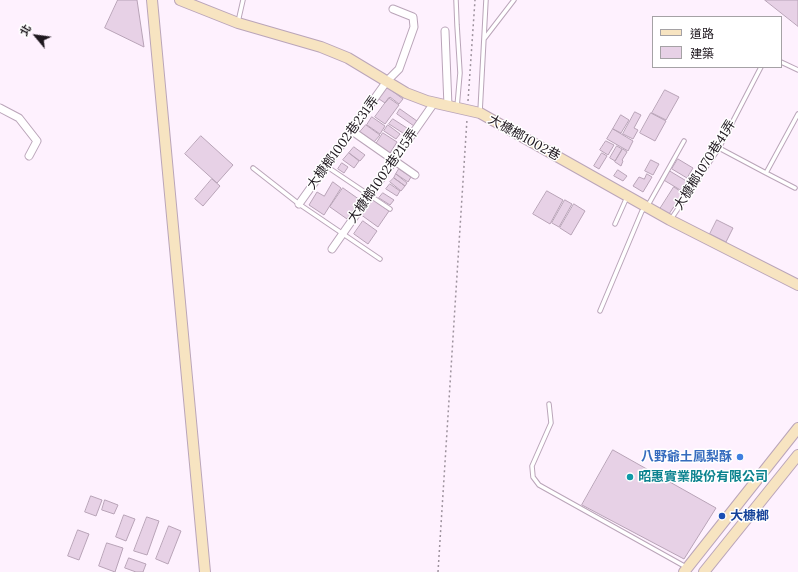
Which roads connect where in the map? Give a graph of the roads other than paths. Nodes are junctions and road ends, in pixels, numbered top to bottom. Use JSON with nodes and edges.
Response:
{"nodes":[{"id":1,"x":152,"y":0,"type":"edge"},
{"id":2,"x":180,"y":0,"type":"edge"},
{"id":3,"x":243,"y":0,"type":"edge"},
{"id":4,"x":456,"y":0,"type":"edge"},
{"id":5,"x":486,"y":0,"type":"edge"},
{"id":6,"x":514,"y":0,"type":"edge"},
{"id":7,"x":393,"y":9,"type":"dead end"},
{"id":8,"x":238,"y":23,"type":"junction"},
{"id":9,"x":445,"y":31,"type":"dead end"},
{"id":10,"x":483,"y":40,"type":"junction"},
{"id":11,"x":782,"y":62,"type":"edge"},
{"id":12,"x":760,"y":68,"type":"edge"},
{"id":13,"x":798,"y":70,"type":"edge"},
{"id":14,"x":387,"y":81,"type":"junction"},
{"id":15,"x":434,"y":103,"type":"junction"},
{"id":16,"x":0,"y":108,"type":"edge"},
{"id":17,"x":457,"y":109,"type":"junction"},
{"id":18,"x":480,"y":113,"type":"junction"},
{"id":19,"x":798,"y":114,"type":"edge"},
{"id":20,"x":352,"y":131,"type":"junction"},
{"id":21,"x":684,"y":141,"type":"dead end"},
{"id":22,"x":719,"y":148,"type":"junction"},
{"id":23,"x":29,"y":156,"type":"dead end"},
{"id":24,"x":394,"y":160,"type":"junction"},
{"id":25,"x":326,"y":166,"type":"junction"},
{"id":26,"x":253,"y":168,"type":"dead end"},
{"id":27,"x":766,"y":173,"type":"junction"},
{"id":28,"x":415,"y":175,"type":"dead end"},
{"id":29,"x":795,"y":188,"type":"dead end"},
{"id":30,"x":370,"y":196,"type":"junction"},
{"id":31,"x":628,"y":196,"type":"junction"},
{"id":32,"x":299,"y":204,"type":"junction"},
{"id":33,"x":647,"y":207,"type":"junction"},
{"id":34,"x":390,"y":209,"type":"dead end"},
{"id":35,"x":670,"y":220,"type":"junction"},
{"id":36,"x":615,"y":224,"type":"dead end"},
{"id":37,"x":343,"y":234,"type":"junction"},
{"id":38,"x":332,"y":249,"type":"dead end"},
{"id":39,"x":380,"y":259,"type":"dead end"},
{"id":40,"x":798,"y":285,"type":"edge"},
{"id":41,"x":600,"y":311,"type":"dead end"},
{"id":42,"x":549,"y":404,"type":"dead end"},
{"id":43,"x":798,"y":428,"type":"edge"},
{"id":44,"x":798,"y":455,"type":"edge"},
{"id":45,"x":686,"y":570,"type":"edge"},
{"id":46,"x":205,"y":572,"type":"edge"},
{"id":47,"x":704,"y":572,"type":"edge"}],
"edges":[{"from":1,"to":46,"type":"main road"},
{"from":2,"to":8,"type":"main road","name":"大槺榔1002巷"},
{"from":3,"to":8,"type":"lane"},
{"from":4,"to":17,"type":"lane"},
{"from":5,"to":10,"type":"lane"},
{"from":6,"to":10,"type":"lane"},
{"from":7,"to":14,"type":"street","name":"大槺榔1002巷231弄"},
{"from":8,"to":14,"type":"main road","name":"大槺榔1002巷"},
{"from":9,"to":17,"type":"street"},
{"from":10,"to":18,"type":"lane"},
{"from":11,"to":13,"type":"lane"},
{"from":12,"to":22,"type":"lane","name":"大槺榔1070巷41弄"},
{"from":14,"to":15,"type":"main road","name":"大槺榔1002巷"},
{"from":14,"to":20,"type":"street","name":"大槺榔1002巷231弄"},
{"from":15,"to":17,"type":"main road","name":"大槺榔1002巷"},
{"from":15,"to":24,"type":"street","name":"大槺榔1002巷215弄"},
{"from":16,"to":23,"type":"street"},
{"from":17,"to":18,"type":"main road","name":"大槺榔1002巷"},
{"from":18,"to":31,"type":"main road","name":"大槺榔1002巷"},
{"from":19,"to":27,"type":"lane"},
{"from":20,"to":24,"type":"street"},
{"from":20,"to":25,"type":"street","name":"大槺榔1002巷231弄"},
{"from":21,"to":33,"type":"lane"},
{"from":22,"to":27,"type":"lane"},
{"from":22,"to":35,"type":"lane","name":"大槺榔1070巷41弄"},
{"from":24,"to":28,"type":"street"},
{"from":24,"to":30,"type":"street","name":"大槺榔1002巷215弄"},
{"from":25,"to":30,"type":"lane"},
{"from":25,"to":32,"type":"street","name":"大槺榔1002巷231弄"},
{"from":26,"to":32,"type":"lane"},
{"from":27,"to":29,"type":"lane"},
{"from":30,"to":34,"type":"lane"},
{"from":30,"to":37,"type":"street","name":"大槺榔1002巷215弄"},
{"from":31,"to":33,"type":"main road","name":"大槺榔1002巷"},
{"from":31,"to":36,"type":"lane"},
{"from":32,"to":37,"type":"lane"},
{"from":33,"to":35,"type":"main road","name":"大槺榔1002巷"},
{"from":33,"to":41,"type":"lane"},
{"from":35,"to":40,"type":"main road","name":"大槺榔1002巷"},
{"from":37,"to":38,"type":"street","name":"大槺榔1002巷215弄"},
{"from":37,"to":39,"type":"lane"},
{"from":42,"to":45,"type":"lane"},
{"from":43,"to":45,"type":"main road"},
{"from":44,"to":47,"type":"main road"}]}
